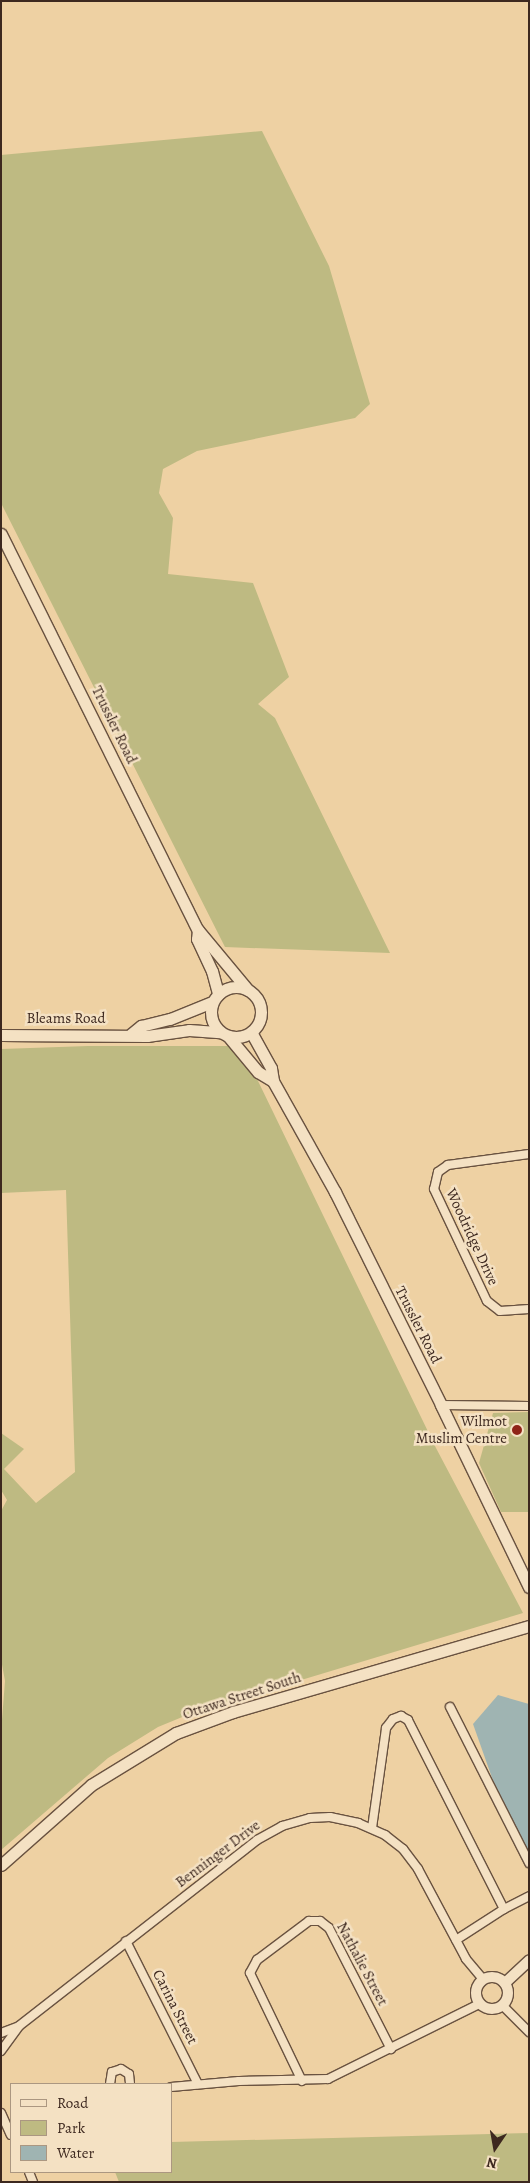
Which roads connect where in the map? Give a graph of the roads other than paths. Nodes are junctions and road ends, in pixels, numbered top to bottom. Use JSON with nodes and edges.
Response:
{"nodes":[{"id":1,"x":1,"y":534,"type":"edge"},
{"id":2,"x":198,"y":930,"type":"junction"},
{"id":3,"x":248,"y":990,"type":"junction"},
{"id":4,"x":215,"y":998,"type":"junction"},
{"id":5,"x":252,"y":1032,"type":"junction"},
{"id":6,"x":132,"y":1034,"type":"junction"},
{"id":7,"x":224,"y":1034,"type":"junction"},
{"id":8,"x":1,"y":1035,"type":"edge"},
{"id":9,"x":273,"y":1081,"type":"junction"},
{"id":10,"x":529,"y":1154,"type":"edge"},
{"id":11,"x":529,"y":1310,"type":"edge"},
{"id":12,"x":441,"y":1405,"type":"junction"},
{"id":13,"x":529,"y":1406,"type":"edge"},
{"id":14,"x":529,"y":1587,"type":"edge"},
{"id":15,"x":529,"y":1626,"type":"edge"},
{"id":16,"x":450,"y":1708,"type":"dead end"},
{"id":17,"x":372,"y":1828,"type":"junction"},
{"id":18,"x":529,"y":1863,"type":"edge"},
{"id":19,"x":1,"y":1865,"type":"edge"},
{"id":20,"x":529,"y":1896,"type":"edge"},
{"id":21,"x":504,"y":1909,"type":"junction"},
{"id":22,"x":456,"y":1940,"type":"junction"},
{"id":23,"x":126,"y":1941,"type":"junction"},
{"id":24,"x":529,"y":1961,"type":"edge"},
{"id":25,"x":483,"y":1979,"type":"junction"},
{"id":26,"x":505,"y":1983,"type":"junction"},
{"id":27,"x":479,"y":2004,"type":"junction"},
{"id":28,"x":503,"y":2006,"type":"junction"},
{"id":29,"x":19,"y":2026,"type":"junction"},
{"id":30,"x":529,"y":2032,"type":"edge"},
{"id":31,"x":1,"y":2033,"type":"edge"},
{"id":32,"x":391,"y":2049,"type":"junction"},
{"id":33,"x":1,"y":2051,"type":"edge"},
{"id":34,"x":302,"y":2081,"type":"junction"},
{"id":35,"x":110,"y":2083,"type":"edge"},
{"id":36,"x":130,"y":2083,"type":"edge"},
{"id":37,"x":198,"y":2084,"type":"junction"},
{"id":38,"x":172,"y":2086,"type":"edge"},
{"id":39,"x":1,"y":2114,"type":"edge"},
{"id":40,"x":10,"y":2133,"type":"edge"}],
"edges":[{"from":1,"to":2,"type":"main road","name":"Trussler Road"},
{"from":2,"to":3,"type":"main road","name":"Trussler Road"},
{"from":2,"to":4,"type":"main road","name":"Trussler Road"},
{"from":3,"to":4,"type":"main road"},
{"from":3,"to":5,"type":"main road"},
{"from":4,"to":6,"type":"main road","name":"Bleams Road"},
{"from":4,"to":7,"type":"main road"},
{"from":5,"to":7,"type":"main road"},
{"from":5,"to":9,"type":"main road","name":"Trussler Road"},
{"from":6,"to":7,"type":"main road","name":"Bleams Road"},
{"from":6,"to":8,"type":"main road","name":"Bleams Road"},
{"from":7,"to":9,"type":"main road","name":"Trussler Road"},
{"from":9,"to":12,"type":"main road","name":"Trussler Road"},
{"from":10,"to":11,"type":"street","name":"Woodridge Drive"},
{"from":12,"to":13,"type":"street"},
{"from":12,"to":14,"type":"main road","name":"Trussler Road"},
{"from":15,"to":19,"type":"main road","name":"Ottawa Street South"},
{"from":16,"to":18,"type":"street"},
{"from":17,"to":21,"type":"street"},
{"from":17,"to":22,"type":"street","name":"Benninger Drive"},
{"from":17,"to":23,"type":"street","name":"Benninger Drive"},
{"from":20,"to":21,"type":"street"},
{"from":21,"to":22,"type":"street"},
{"from":22,"to":25,"type":"street","name":"Benninger Drive"},
{"from":23,"to":29,"type":"street","name":"Benninger Drive"},
{"from":23,"to":37,"type":"street","name":"Carina Street"},
{"from":24,"to":26,"type":"street"},
{"from":25,"to":26,"type":"street"},
{"from":25,"to":27,"type":"street"},
{"from":26,"to":28,"type":"street"},
{"from":27,"to":28,"type":"street"},
{"from":27,"to":32,"type":"street"},
{"from":28,"to":30,"type":"street"},
{"from":29,"to":31,"type":"street","name":"Benninger Drive"},
{"from":29,"to":33,"type":"street","name":"Benninger Drive"},
{"from":32,"to":34,"type":"street"},
{"from":32,"to":34,"type":"street","name":"Nathalie Street"},
{"from":34,"to":37,"type":"street"},
{"from":35,"to":36,"type":"street"},
{"from":37,"to":38,"type":"street"},
{"from":39,"to":40,"type":"street"}]}
